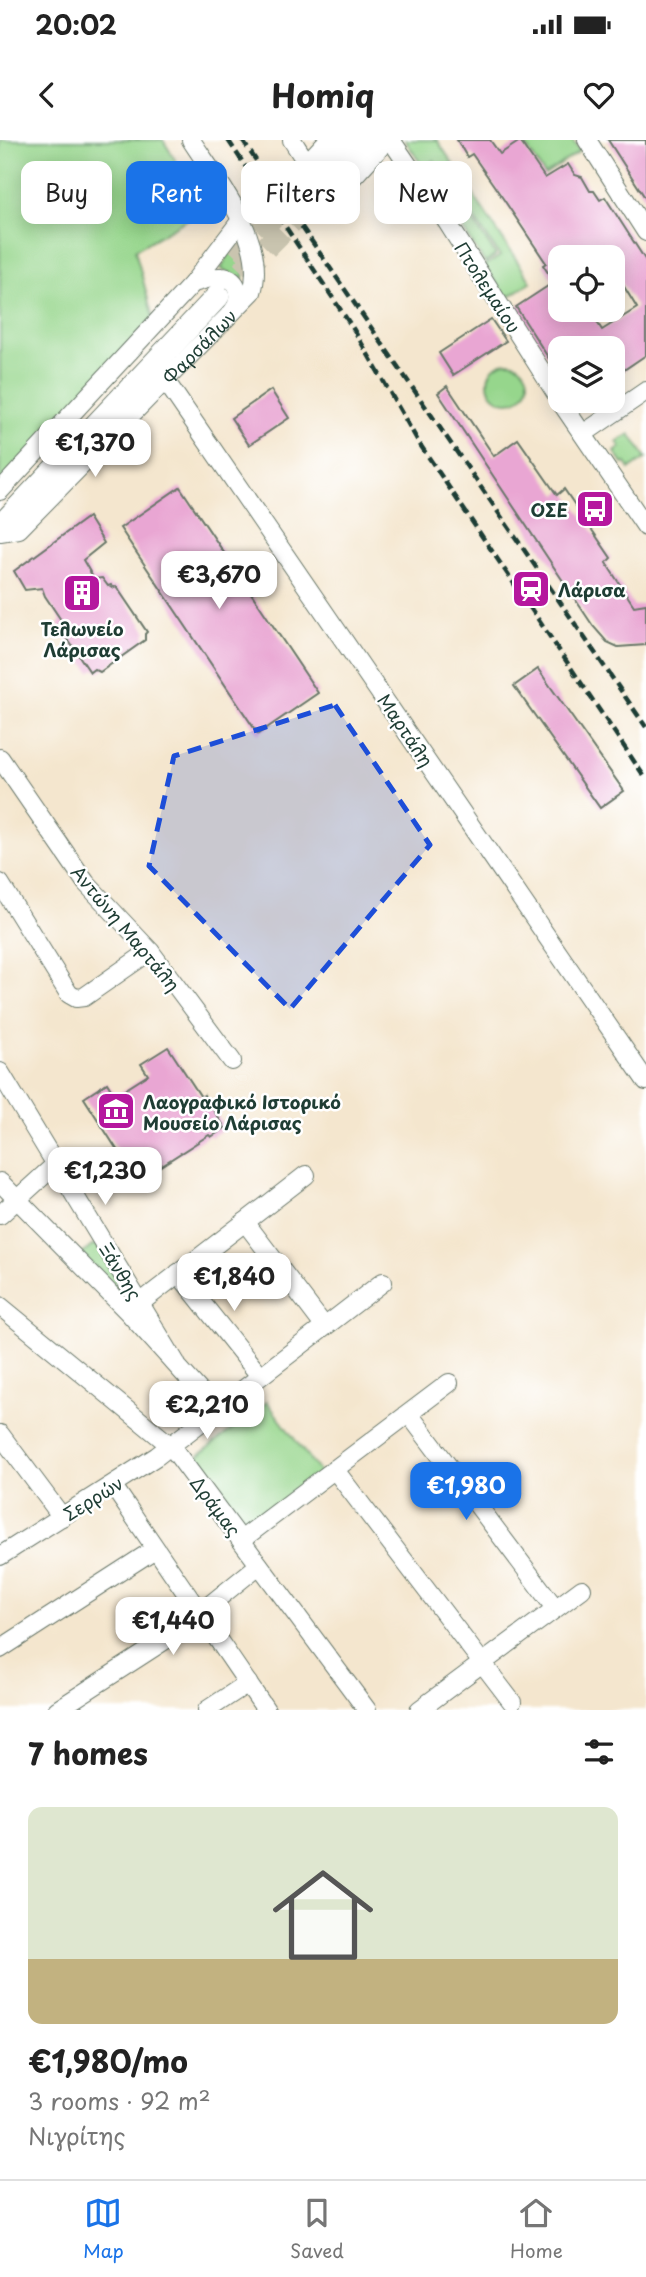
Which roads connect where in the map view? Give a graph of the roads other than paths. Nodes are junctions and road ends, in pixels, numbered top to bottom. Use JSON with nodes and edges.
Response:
{"nodes":[{"id":1,"x":191,"y":140,"type":"edge"},
{"id":2,"x":292,"y":140,"type":"edge"},
{"id":3,"x":346,"y":140,"type":"edge"},
{"id":4,"x":372,"y":140,"type":"edge"},
{"id":5,"x":389,"y":140,"type":"edge"},
{"id":6,"x":587,"y":140,"type":"edge"},
{"id":7,"x":319,"y":161,"type":"edge"},
{"id":8,"x":328,"y":161,"type":"tunnel mouth"},
{"id":9,"x":332,"y":161,"type":"tunnel mouth"},
{"id":10,"x":360,"y":170,"type":"edge"},
{"id":11,"x":241,"y":220,"type":"joint"},
{"id":12,"x":243,"y":224,"type":"edge"},
{"id":13,"x":646,"y":232,"type":"edge"},
{"id":14,"x":215,"y":292,"type":"junction"},
{"id":15,"x":165,"y":380,"type":"junction"},
{"id":16,"x":548,"y":381,"type":"edge"},
{"id":17,"x":646,"y":391,"type":"edge"},
{"id":18,"x":569,"y":413,"type":"edge"},
{"id":19,"x":583,"y":434,"type":"junction"},
{"id":20,"x":0,"y":491,"type":"edge"},
{"id":21,"x":0,"y":504,"type":"edge"},
{"id":22,"x":646,"y":527,"type":"edge"},
{"id":23,"x":0,"y":530,"type":"edge"},
{"id":24,"x":0,"y":758,"type":"edge"},
{"id":25,"x":0,"y":883,"type":"edge"},
{"id":26,"x":150,"y":951,"type":"junction"},
{"id":27,"x":232,"y":1061,"type":"dead end"},
{"id":28,"x":0,"y":1072,"type":"edge"},
{"id":29,"x":646,"y":1080,"type":"edge"},
{"id":30,"x":56,"y":1164,"type":"junction"},
{"id":31,"x":306,"y":1175,"type":"dead end"},
{"id":32,"x":0,"y":1182,"type":"edge"},
{"id":33,"x":17,"y":1200,"type":"junction"},
{"id":34,"x":0,"y":1215,"type":"edge"},
{"id":35,"x":245,"y":1222,"type":"junction"},
{"id":36,"x":178,"y":1273,"type":"junction"},
{"id":37,"x":383,"y":1282,"type":"dead end"},
{"id":38,"x":0,"y":1306,"type":"edge"},
{"id":39,"x":134,"y":1307,"type":"junction"},
{"id":40,"x":324,"y":1325,"type":"junction"},
{"id":41,"x":260,"y":1377,"type":"junction"},
{"id":42,"x":449,"y":1383,"type":"dead end"},
{"id":43,"x":216,"y":1409,"type":"junction"},
{"id":44,"x":409,"y":1414,"type":"junction"},
{"id":45,"x":0,"y":1434,"type":"edge"},
{"id":46,"x":171,"y":1446,"type":"junction"},
{"id":47,"x":335,"y":1470,"type":"junction"},
{"id":48,"x":113,"y":1486,"type":"junction"},
{"id":49,"x":62,"y":1517,"type":"junction"},
{"id":50,"x":241,"y":1540,"type":"junction"},
{"id":51,"x":155,"y":1549,"type":"junction"},
{"id":52,"x":0,"y":1556,"type":"edge"},
{"id":53,"x":260,"y":1565,"type":"junction"},
{"id":54,"x":582,"y":1588,"type":"dead end"},
{"id":55,"x":555,"y":1608,"type":"junction"},
{"id":56,"x":200,"y":1615,"type":"junction"},
{"id":57,"x":0,"y":1649,"type":"edge"},
{"id":58,"x":481,"y":1662,"type":"junction"},
{"id":59,"x":248,"y":1683,"type":"junction"},
{"id":60,"x":512,"y":1702,"type":"dead end"},
{"id":61,"x":57,"y":1710,"type":"edge"},
{"id":62,"x":207,"y":1710,"type":"edge"},
{"id":63,"x":266,"y":1710,"type":"edge"},
{"id":64,"x":367,"y":1710,"type":"edge"},
{"id":65,"x":419,"y":1710,"type":"edge"}],
"edges":[{"from":1,"to":11,"type":"street","name":"Φαρσάλων"},
{"from":2,"to":7,"type":"street"},
{"from":3,"to":8,"type":"main road"},
{"from":4,"to":9,"type":"main road"},
{"from":5,"to":10,"type":"street"},
{"from":5,"to":16,"type":"street","name":"Πτολεμαίου"},
{"from":6,"to":13,"type":"street"},
{"from":11,"to":14,"type":"street"},
{"from":12,"to":14,"type":"street","name":"Φαρσάλων"},
{"from":14,"to":15,"type":"street","name":"Φαρσάλων"},
{"from":14,"to":20,"type":"street"},
{"from":14,"to":21,"type":"main road","name":"Φαρσάλων"},
{"from":14,"to":23,"type":"main road","name":"Φαρσάλων"},
{"from":15,"to":23,"type":"street","name":"Φαρσάλων"},
{"from":15,"to":29,"type":"street","name":"Μαρτάλη"},
{"from":17,"to":19,"type":"street"},
{"from":18,"to":19,"type":"street","name":"Πτολεμαίου"},
{"from":19,"to":22,"type":"street","name":"Πτολεμαίου"},
{"from":24,"to":26,"type":"street","name":"Αντώνη Μαρτάλη"},
{"from":25,"to":26,"type":"street"},
{"from":26,"to":27,"type":"street","name":"Αντώνη Μαρτάλη"},
{"from":28,"to":30,"type":"street","name":"Ξάνθης"},
{"from":30,"to":33,"type":"street"},
{"from":30,"to":39,"type":"street","name":"Ξάνθης"},
{"from":31,"to":35,"type":"street"},
{"from":32,"to":33,"type":"street"},
{"from":33,"to":34,"type":"street"},
{"from":33,"to":39,"type":"street"},
{"from":35,"to":36,"type":"street"},
{"from":35,"to":40,"type":"street"},
{"from":36,"to":39,"type":"street"},
{"from":36,"to":41,"type":"street"},
{"from":37,"to":40,"type":"street","name":"Σερρών"},
{"from":38,"to":46,"type":"street","name":"Δράμας"},
{"from":39,"to":43,"type":"street"},
{"from":40,"to":41,"type":"street","name":"Σερρών"},
{"from":41,"to":43,"type":"street","name":"Σερρών"},
{"from":42,"to":44,"type":"street"},
{"from":43,"to":46,"type":"street","name":"Σερρών"},
{"from":44,"to":47,"type":"street"},
{"from":44,"to":55,"type":"street"},
{"from":45,"to":49,"type":"street"},
{"from":46,"to":48,"type":"street","name":"Σερρών"},
{"from":46,"to":50,"type":"street","name":"Δράμας"},
{"from":47,"to":50,"type":"street"},
{"from":47,"to":58,"type":"street"},
{"from":48,"to":49,"type":"street","name":"Σερρών"},
{"from":48,"to":51,"type":"street"},
{"from":49,"to":52,"type":"street","name":"Σερρών"},
{"from":50,"to":53,"type":"street","name":"Δράμας"},
{"from":51,"to":56,"type":"street"},
{"from":51,"to":57,"type":"street"},
{"from":53,"to":56,"type":"street"},
{"from":53,"to":64,"type":"street","name":"Δράμας"},
{"from":54,"to":55,"type":"street"},
{"from":55,"to":58,"type":"street"},
{"from":56,"to":59,"type":"street"},
{"from":56,"to":61,"type":"street"},
{"from":58,"to":60,"type":"street"},
{"from":58,"to":65,"type":"street"},
{"from":59,"to":62,"type":"street"},
{"from":59,"to":63,"type":"street"}]}
